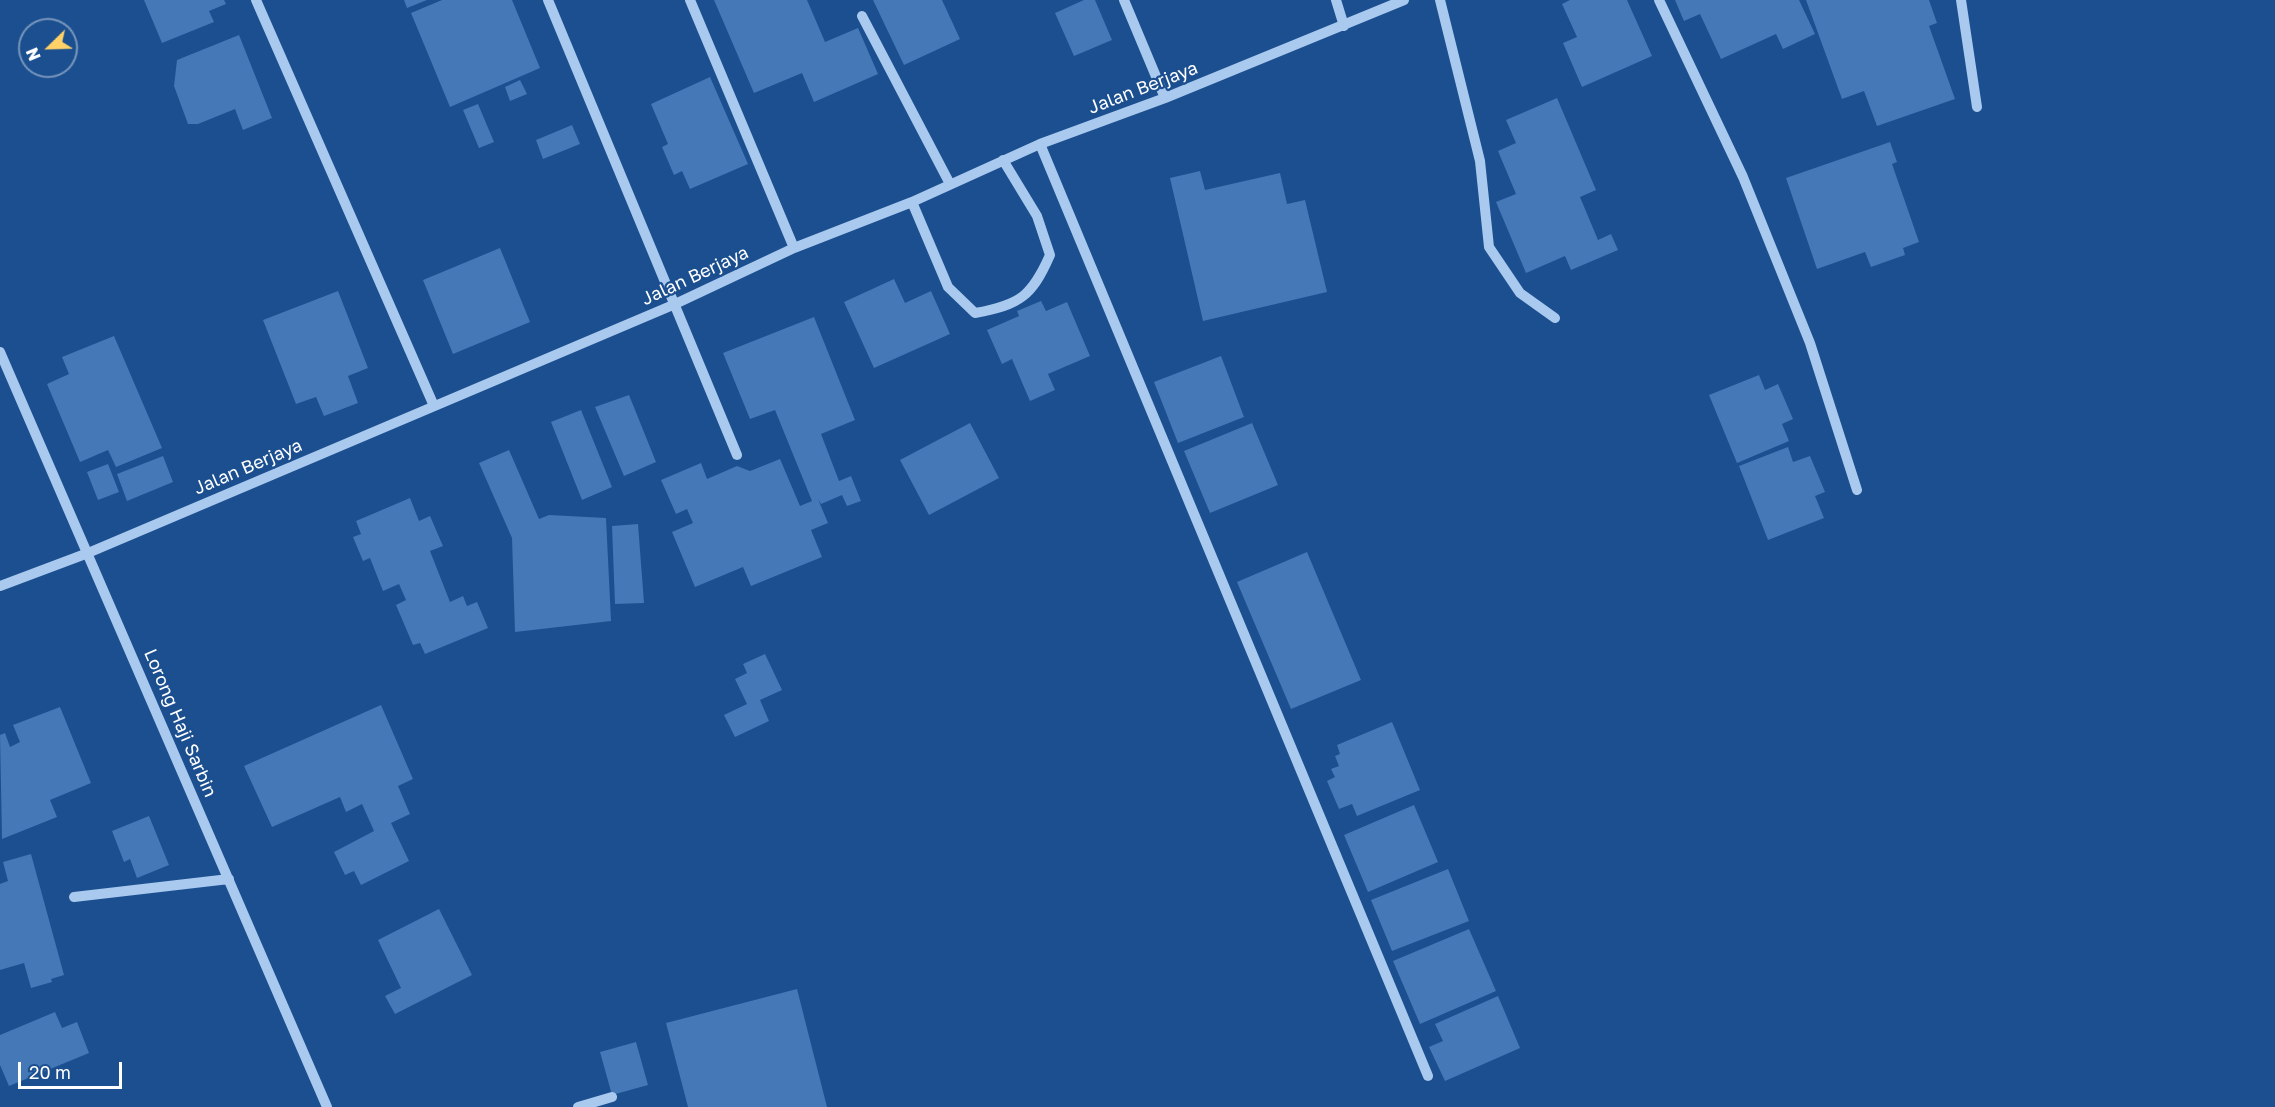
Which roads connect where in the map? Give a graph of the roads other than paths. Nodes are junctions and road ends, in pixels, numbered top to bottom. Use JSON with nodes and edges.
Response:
{"nodes":[{"id":1,"x":256,"y":0,"type":"edge"},
{"id":2,"x":548,"y":0,"type":"edge"},
{"id":3,"x":690,"y":0,"type":"edge"},
{"id":4,"x":1124,"y":0,"type":"edge"},
{"id":5,"x":1336,"y":0,"type":"edge"},
{"id":6,"x":1404,"y":0,"type":"edge"},
{"id":7,"x":1440,"y":0,"type":"edge"},
{"id":8,"x":1659,"y":0,"type":"edge"},
{"id":9,"x":1961,"y":0,"type":"edge"},
{"id":10,"x":861,"y":16,"type":"dead end"},
{"id":11,"x":1344,"y":26,"type":"junction"},
{"id":12,"x":1165,"y":98,"type":"junction"},
{"id":13,"x":1977,"y":107,"type":"dead end"},
{"id":14,"x":1041,"y":144,"type":"junction"},
{"id":15,"x":1003,"y":160,"type":"junction"},
{"id":16,"x":950,"y":184,"type":"junction"},
{"id":17,"x":912,"y":202,"type":"junction"},
{"id":18,"x":794,"y":248,"type":"junction"},
{"id":19,"x":673,"y":305,"type":"junction"},
{"id":20,"x":1556,"y":318,"type":"dead end"},
{"id":21,"x":0,"y":352,"type":"edge"},
{"id":22,"x":434,"y":406,"type":"junction"},
{"id":23,"x":737,"y":455,"type":"dead end"},
{"id":24,"x":1857,"y":490,"type":"dead end"},
{"id":25,"x":88,"y":553,"type":"junction"},
{"id":26,"x":0,"y":586,"type":"edge"},
{"id":27,"x":229,"y":879,"type":"junction"},
{"id":28,"x":74,"y":897,"type":"dead end"},
{"id":29,"x":1428,"y":1076,"type":"dead end"},
{"id":30,"x":612,"y":1097,"type":"dead end"},
{"id":31,"x":327,"y":1107,"type":"edge"},
{"id":32,"x":578,"y":1107,"type":"edge"}],
"edges":[{"from":1,"to":22,"type":"street"},
{"from":2,"to":19,"type":"street"},
{"from":3,"to":18,"type":"street"},
{"from":4,"to":12,"type":"street"},
{"from":5,"to":11,"type":"street"},
{"from":6,"to":11,"type":"street","name":"Jalan Berjaya"},
{"from":7,"to":20,"type":"street"},
{"from":8,"to":24,"type":"street"},
{"from":9,"to":13,"type":"street"},
{"from":10,"to":16,"type":"street"},
{"from":11,"to":12,"type":"street","name":"Jalan Berjaya"},
{"from":12,"to":14,"type":"street","name":"Jalan Berjaya"},
{"from":14,"to":15,"type":"street","name":"Jalan Berjaya"},
{"from":14,"to":29,"type":"street"},
{"from":15,"to":16,"type":"street","name":"Jalan Berjaya"},
{"from":15,"to":17,"type":"street"},
{"from":16,"to":17,"type":"street","name":"Jalan Berjaya"},
{"from":17,"to":18,"type":"street","name":"Jalan Berjaya"},
{"from":18,"to":19,"type":"street","name":"Jalan Berjaya"},
{"from":19,"to":22,"type":"street","name":"Jalan Berjaya"},
{"from":19,"to":23,"type":"street"},
{"from":21,"to":25,"type":"street","name":"Lorong Haji Sarbin"},
{"from":22,"to":25,"type":"street","name":"Jalan Berjaya"},
{"from":25,"to":26,"type":"street","name":"Jalan Berjaya"},
{"from":25,"to":27,"type":"street","name":"Lorong Haji Sarbin"},
{"from":27,"to":28,"type":"street"},
{"from":27,"to":31,"type":"street","name":"Lorong Haji Sarbin"},
{"from":30,"to":32,"type":"street"}]}
